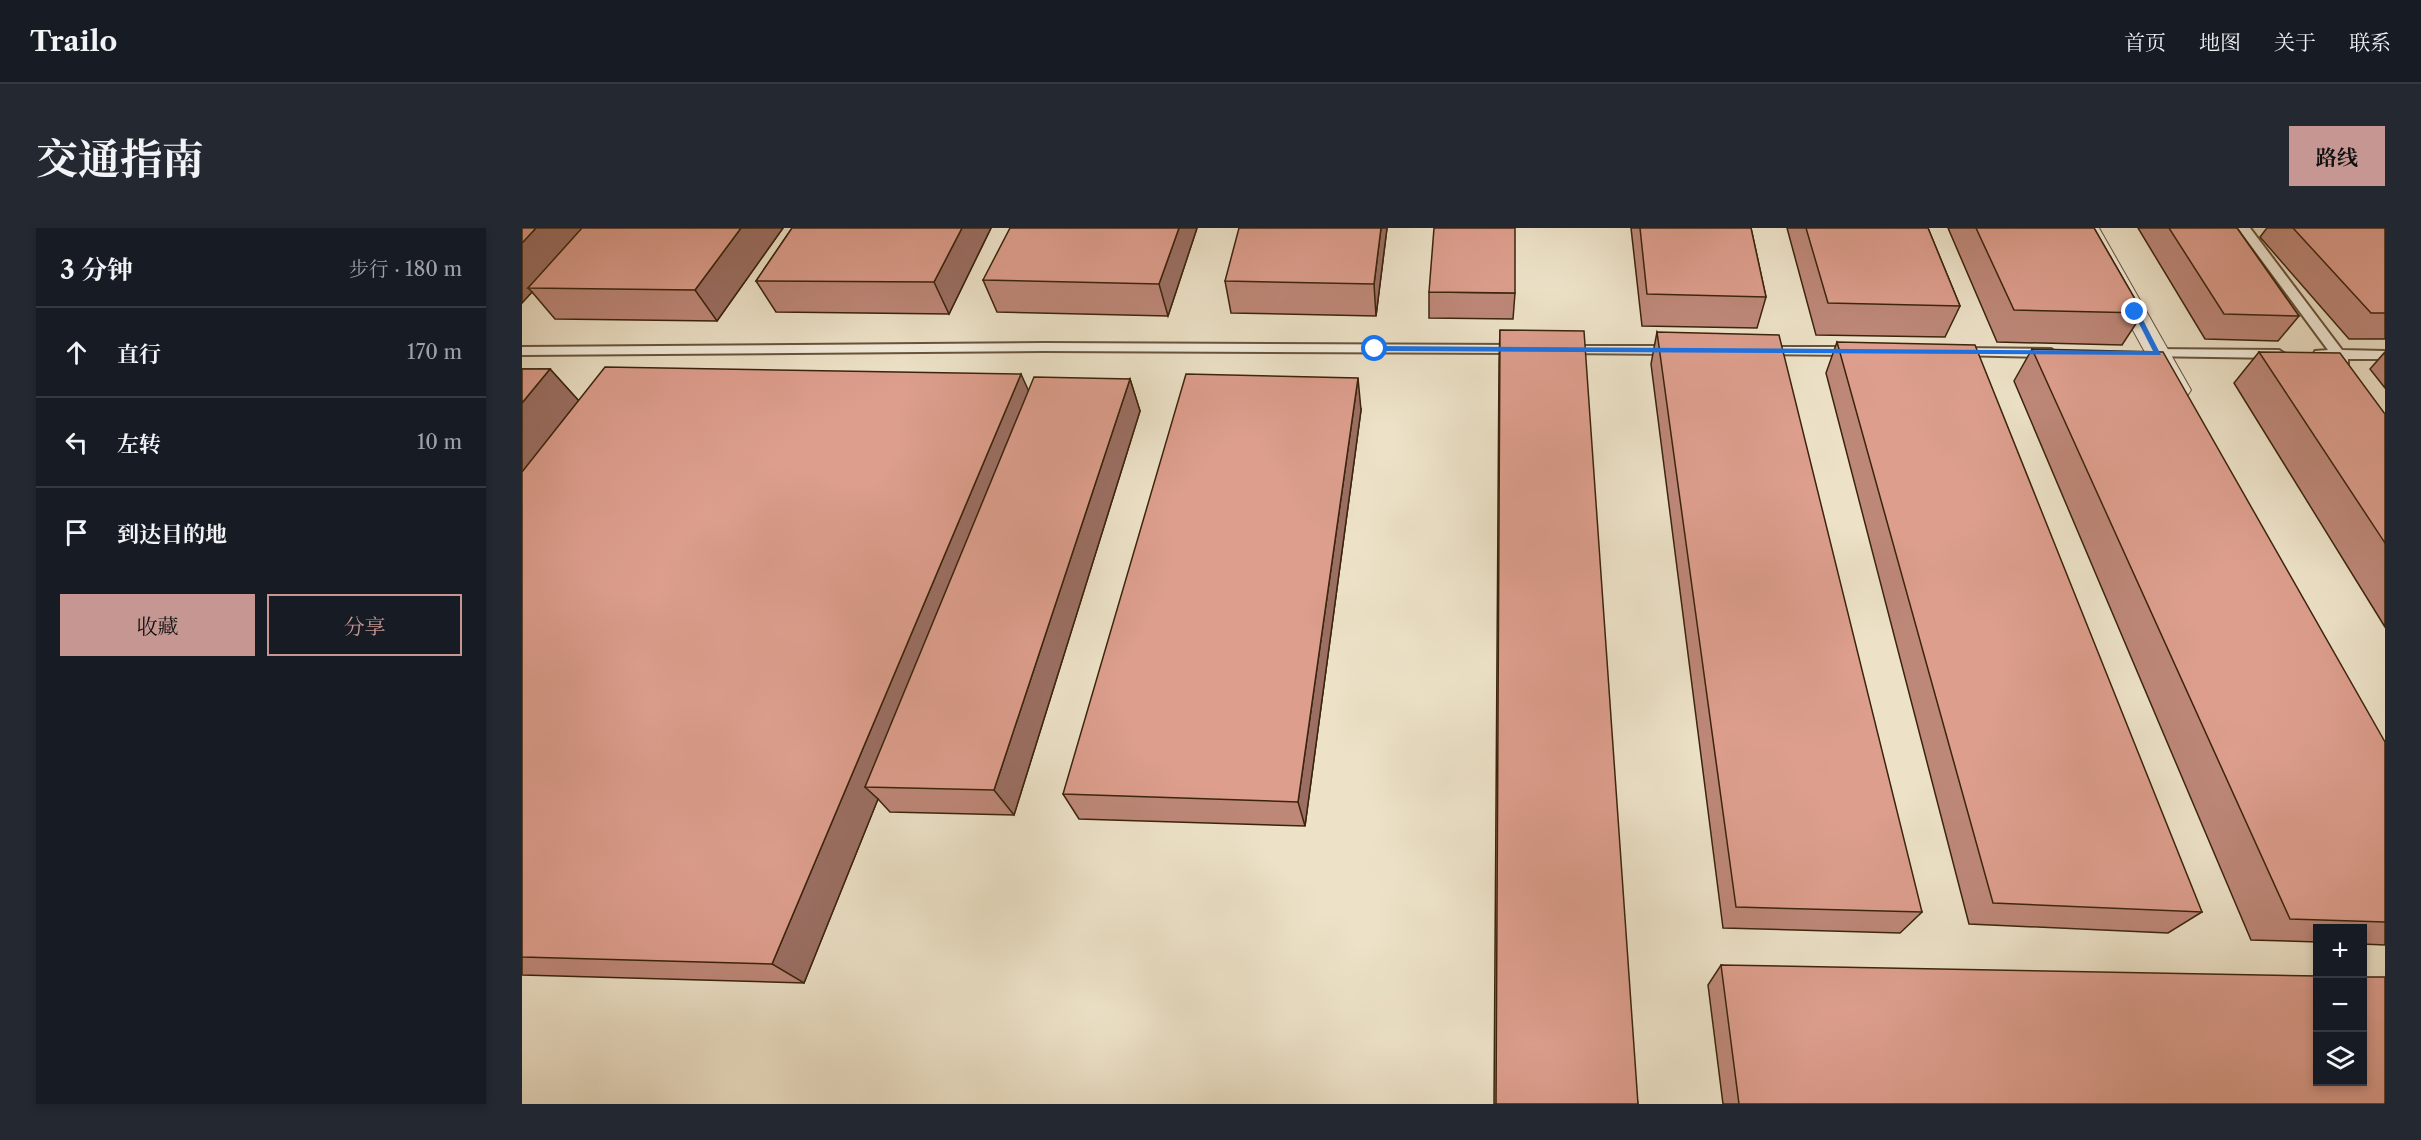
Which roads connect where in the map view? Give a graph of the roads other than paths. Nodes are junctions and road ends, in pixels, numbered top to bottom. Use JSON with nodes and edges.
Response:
{"nodes":[{"id":1,"x":2088,"y":228,"type":"edge"},
{"id":2,"x":2244,"y":228,"type":"edge"},
{"id":3,"x":522,"y":351,"type":"edge"},
{"id":4,"x":1690,"y":351,"type":"edge"},
{"id":5,"x":1750,"y":351,"type":"edge"},
{"id":6,"x":1870,"y":352,"type":"edge"},
{"id":7,"x":1942,"y":352,"type":"edge"},
{"id":8,"x":2062,"y":353,"type":"edge"},
{"id":9,"x":2146,"y":353,"type":"junction"},
{"id":10,"x":2338,"y":355,"type":"junction"},
{"id":11,"x":2385,"y":355,"type":"edge"},
{"id":12,"x":2352,"y":372,"type":"edge"},
{"id":13,"x":2193,"y":416,"type":"edge"}],
"edges":[{"from":1,"to":9,"type":"street"},
{"from":2,"to":10,"type":"lane"},
{"from":3,"to":4,"type":"lane"},
{"from":5,"to":6,"type":"lane"},
{"from":7,"to":8,"type":"lane"},
{"from":9,"to":10,"type":"lane"},
{"from":9,"to":13,"type":"street"},
{"from":10,"to":11,"type":"lane"},
{"from":10,"to":12,"type":"lane"}]}
